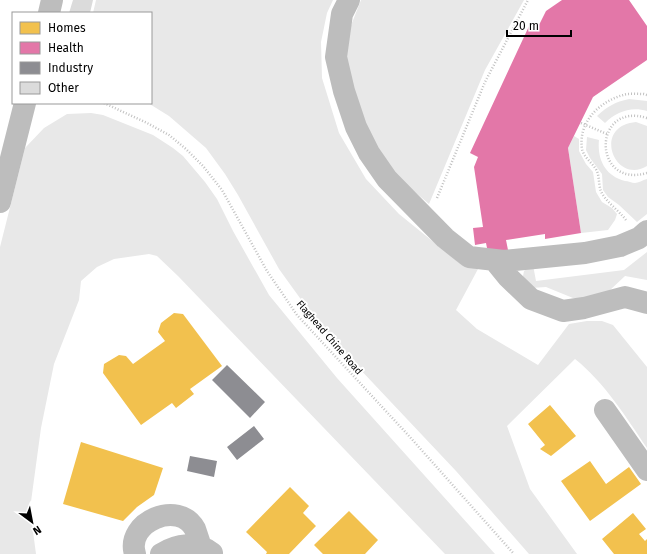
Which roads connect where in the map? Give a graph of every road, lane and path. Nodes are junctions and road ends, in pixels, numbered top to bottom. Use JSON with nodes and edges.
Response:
{"nodes":[{"id":1,"x":52,"y":0,"type":"edge"},
{"id":2,"x":350,"y":0,"type":"edge"},
{"id":3,"x":528,"y":0,"type":"edge"},
{"id":4,"x":49,"y":12,"type":"edge"},
{"id":5,"x":647,"y":95,"type":"edge"},
{"id":6,"x":25,"y":104,"type":"edge"},
{"id":7,"x":106,"y":104,"type":"edge"},
{"id":8,"x":647,"y":118,"type":"edge"},
{"id":9,"x":581,"y":123,"type":"dead end"},
{"id":10,"x":585,"y":124,"type":"junction"},
{"id":11,"x":607,"y":134,"type":"junction"},
{"id":12,"x":647,"y":173,"type":"edge"},
{"id":13,"x":0,"y":202,"type":"edge"},
{"id":14,"x":435,"y":205,"type":"dead end"},
{"id":15,"x":643,"y":234,"type":"edge"},
{"id":16,"x":495,"y":261,"type":"junction"},
{"id":17,"x":647,"y":303,"type":"edge"},
{"id":18,"x":605,"y":410,"type":"dead end"},
{"id":19,"x":647,"y":470,"type":"edge"},
{"id":20,"x":207,"y":550,"type":"edge"},
{"id":21,"x":135,"y":554,"type":"edge"},
{"id":22,"x":161,"y":554,"type":"edge"},
{"id":23,"x":514,"y":554,"type":"edge"}],
"edges":[{"from":1,"to":4,"type":"street"},
{"from":2,"to":16,"type":"street"},
{"from":3,"to":14,"type":"path"},
{"from":5,"to":10,"type":"path"},
{"from":6,"to":13,"type":"street"},
{"from":7,"to":23,"type":"path","name":"Flaghead Chine Road"},
{"from":8,"to":11,"type":"path"},
{"from":9,"to":10,"type":"path"},
{"from":10,"to":11,"type":"path"},
{"from":10,"to":15,"type":"path"},
{"from":11,"to":12,"type":"path"},
{"from":15,"to":16,"type":"street"},
{"from":16,"to":17,"type":"street"},
{"from":18,"to":19,"type":"street"},
{"from":20,"to":21,"type":"street"},
{"from":20,"to":22,"type":"street"}]}
